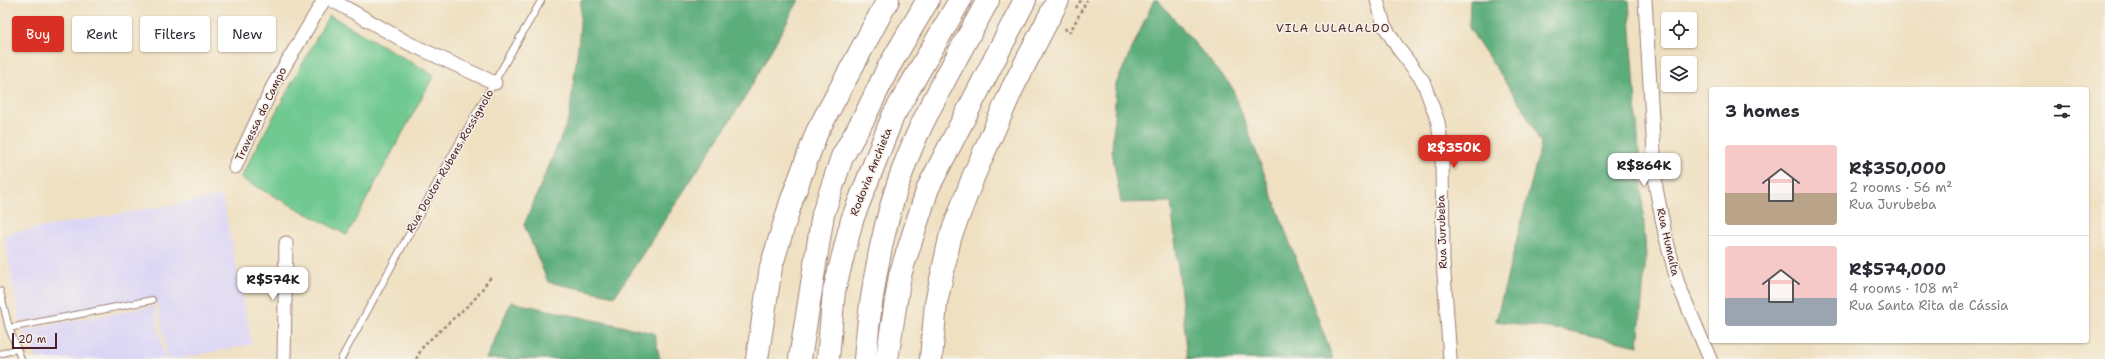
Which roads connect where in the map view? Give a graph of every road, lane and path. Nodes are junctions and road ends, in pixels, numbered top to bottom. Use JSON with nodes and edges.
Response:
{"nodes":[{"id":1,"x":324,"y":0,"type":"edge"},
{"id":2,"x":332,"y":0,"type":"edge"},
{"id":3,"x":888,"y":0,"type":"edge"},
{"id":4,"x":928,"y":0,"type":"edge"},
{"id":5,"x":960,"y":0,"type":"edge"},
{"id":6,"x":988,"y":0,"type":"edge"},
{"id":7,"x":1026,"y":0,"type":"edge"},
{"id":8,"x":1058,"y":0,"type":"edge"},
{"id":9,"x":1087,"y":0,"type":"edge"},
{"id":10,"x":1377,"y":0,"type":"edge"},
{"id":11,"x":1645,"y":0,"type":"edge"},
{"id":12,"x":542,"y":1,"type":"dead end"},
{"id":13,"x":1067,"y":24,"type":"dead end"},
{"id":14,"x":495,"y":83,"type":"junction"},
{"id":15,"x":235,"y":167,"type":"dead end"},
{"id":16,"x":286,"y":243,"type":"dead end"},
{"id":17,"x":491,"y":277,"type":"dead end"},
{"id":18,"x":0,"y":291,"type":"edge"},
{"id":19,"x":152,"y":300,"type":"dead end"},
{"id":20,"x":9,"y":328,"type":"junction"},
{"id":21,"x":16,"y":349,"type":"junction"},
{"id":22,"x":0,"y":354,"type":"edge"},
{"id":23,"x":21,"y":359,"type":"edge"},
{"id":24,"x":284,"y":359,"type":"edge"},
{"id":25,"x":341,"y":359,"type":"edge"},
{"id":26,"x":416,"y":359,"type":"edge"},
{"id":27,"x":757,"y":359,"type":"edge"},
{"id":28,"x":800,"y":359,"type":"edge"},
{"id":29,"x":828,"y":359,"type":"edge"},
{"id":30,"x":865,"y":359,"type":"edge"},
{"id":31,"x":887,"y":359,"type":"edge"},
{"id":32,"x":931,"y":359,"type":"edge"},
{"id":33,"x":1450,"y":359,"type":"edge"},
{"id":34,"x":1710,"y":359,"type":"edge"}],
"edges":[{"from":1,"to":15,"type":"street","name":"Travessa do Campo"},
{"from":2,"to":14,"type":"street","name":"Rua Doutor Rubens Rossignolo"},
{"from":3,"to":27,"type":"highway"},
{"from":4,"to":28,"type":"highway"},
{"from":5,"to":29,"type":"highway","name":"Rodovia Anchieta"},
{"from":6,"to":30,"type":"highway"},
{"from":7,"to":31,"type":"highway"},
{"from":8,"to":32,"type":"highway"},
{"from":9,"to":13,"type":"path"},
{"from":10,"to":33,"type":"street","name":"Rua Jurubeba"},
{"from":11,"to":34,"type":"street","name":"Rua Humaíta"},
{"from":12,"to":14,"type":"lane"},
{"from":14,"to":25,"type":"lane","name":"Rua Doutor Rubens Rossignolo"},
{"from":16,"to":24,"type":"street"},
{"from":17,"to":26,"type":"path"},
{"from":18,"to":20,"type":"lane"},
{"from":19,"to":20,"type":"lane"},
{"from":20,"to":21,"type":"lane"},
{"from":21,"to":22,"type":"lane"},
{"from":21,"to":23,"type":"lane"}]}
